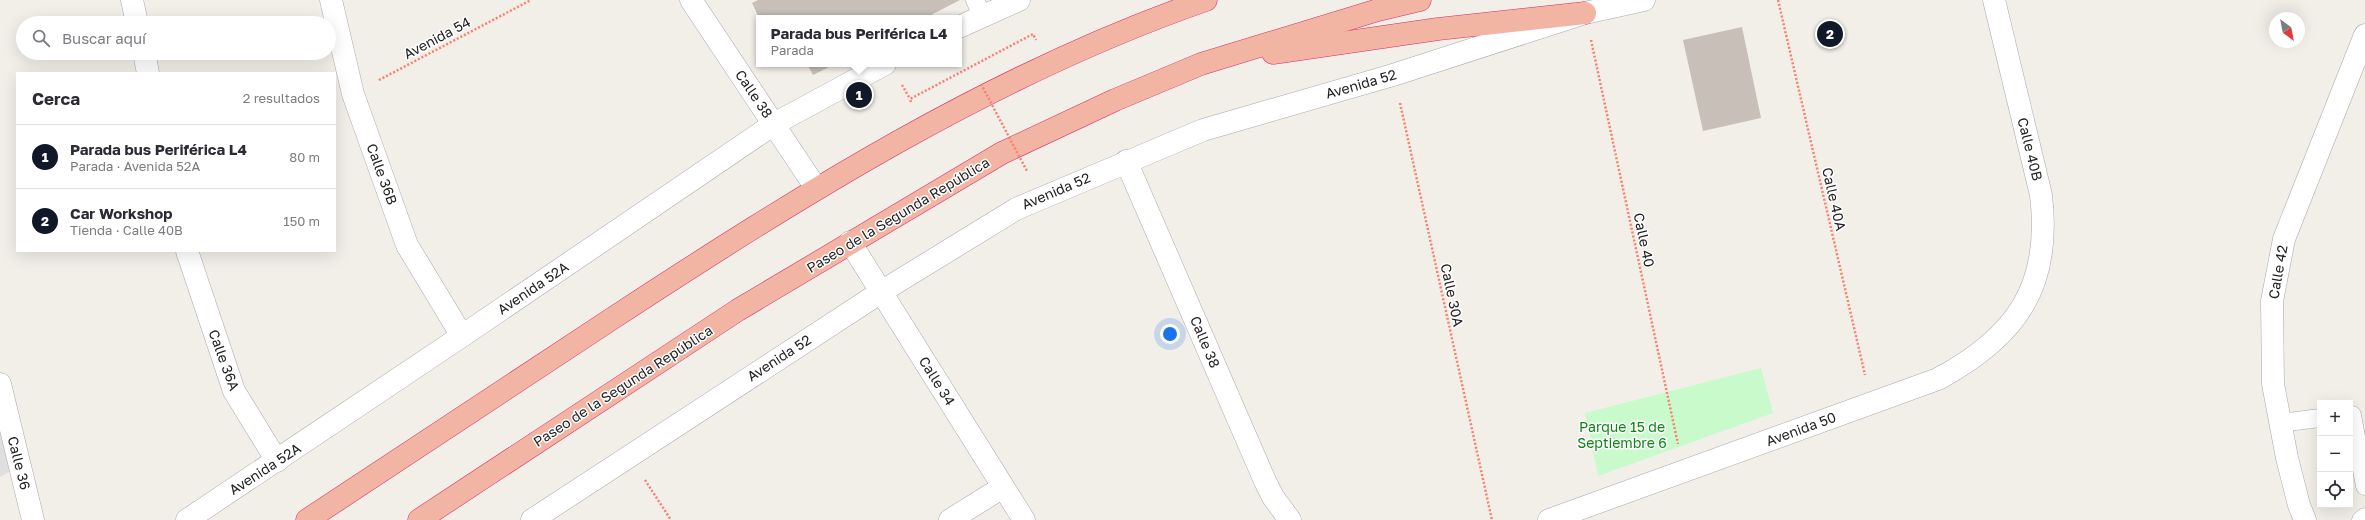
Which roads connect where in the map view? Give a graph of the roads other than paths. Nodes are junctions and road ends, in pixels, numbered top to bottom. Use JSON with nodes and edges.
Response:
{"nodes":[{"id":1,"x":132,"y":0,"type":"edge"},
{"id":2,"x":331,"y":0,"type":"edge"},
{"id":3,"x":692,"y":0,"type":"edge"},
{"id":4,"x":1019,"y":0,"type":"edge"},
{"id":5,"x":1206,"y":0,"type":"edge"},
{"id":6,"x":1420,"y":0,"type":"edge"},
{"id":7,"x":1644,"y":0,"type":"edge"},
{"id":8,"x":1994,"y":0,"type":"edge"},
{"id":9,"x":978,"y":8,"type":"edge"},
{"id":10,"x":1585,"y":13,"type":"junction"},
{"id":11,"x":135,"y":16,"type":"edge"},
{"id":12,"x":335,"y":16,"type":"edge"},
{"id":13,"x":336,"y":21,"type":"edge"},
{"id":14,"x":962,"y":24,"type":"edge"},
{"id":15,"x":2365,"y":35,"type":"edge"},
{"id":16,"x":145,"y":60,"type":"edge"},
{"id":17,"x":1201,"y":64,"type":"junction"},
{"id":18,"x":879,"y":67,"type":"edge"},
{"id":19,"x":148,"y":72,"type":"edge"},
{"id":20,"x":774,"y":124,"type":"junction"},
{"id":21,"x":1126,"y":161,"type":"junction"},
{"id":22,"x":816,"y":188,"type":"junction"},
{"id":23,"x":850,"y":242,"type":"junction"},
{"id":24,"x":187,"y":252,"type":"edge"},
{"id":25,"x":881,"y":292,"type":"junction"},
{"id":26,"x":2028,"y":298,"type":"joint"},
{"id":27,"x":462,"y":336,"type":"junction"},
{"id":28,"x":0,"y":384,"type":"edge"},
{"id":29,"x":2356,"y":414,"type":"edge"},
{"id":30,"x":2317,"y":418,"type":"edge"},
{"id":31,"x":2280,"y":423,"type":"junction"},
{"id":32,"x":277,"y":461,"type":"junction"},
{"id":33,"x":2365,"y":486,"type":"edge"},
{"id":34,"x":1003,"y":487,"type":"junction"},
{"id":35,"x":2365,"y":517,"type":"edge"},
{"id":36,"x":33,"y":520,"type":"edge"},
{"id":37,"x":187,"y":520,"type":"edge"},
{"id":38,"x":307,"y":520,"type":"edge"},
{"id":39,"x":419,"y":520,"type":"edge"},
{"id":40,"x":532,"y":520,"type":"edge"},
{"id":41,"x":950,"y":520,"type":"edge"},
{"id":42,"x":1024,"y":520,"type":"edge"},
{"id":43,"x":1290,"y":520,"type":"edge"},
{"id":44,"x":1549,"y":520,"type":"edge"},
{"id":45,"x":2306,"y":520,"type":"edge"},
{"id":46,"x":2361,"y":520,"type":"edge"}],
"edges":[{"from":1,"to":11,"type":"street"},
{"from":2,"to":12,"type":"street","name":"Calle 36B"},
{"from":3,"to":20,"type":"street","name":"Calle 38"},
{"from":4,"to":9,"type":"street"},
{"from":5,"to":22,"type":"highway"},
{"from":6,"to":17,"type":"highway","name":"Paseo de la Segunda República"},
{"from":7,"to":10,"type":"street","name":"Avenida 52"},
{"from":8,"to":26,"type":"street","name":"Calle 40B"},
{"from":9,"to":14,"type":"street"},
{"from":10,"to":17,"type":"highway"},
{"from":10,"to":21,"type":"street","name":"Avenida 52"},
{"from":13,"to":27,"type":"street","name":"Calle 36B"},
{"from":15,"to":31,"type":"street","name":"Calle 42"},
{"from":16,"to":19,"type":"street"},
{"from":17,"to":23,"type":"highway","name":"Paseo de la Segunda República"},
{"from":18,"to":20,"type":"street","name":"Avenida 52A"},
{"from":20,"to":22,"type":"street","name":"Calle 38"},
{"from":20,"to":27,"type":"street","name":"Avenida 52A"},
{"from":21,"to":25,"type":"street","name":"Avenida 52"},
{"from":21,"to":43,"type":"street","name":"Calle 38"},
{"from":22,"to":38,"type":"highway"},
{"from":23,"to":25,"type":"street","name":"Calle 34"},
{"from":23,"to":39,"type":"highway","name":"Paseo de la Segunda República"},
{"from":24,"to":32,"type":"street","name":"Calle 36A"},
{"from":25,"to":34,"type":"street","name":"Calle 34"},
{"from":25,"to":40,"type":"street","name":"Avenida 52"},
{"from":26,"to":44,"type":"street","name":"Avenida 50"},
{"from":27,"to":32,"type":"street","name":"Avenida 52A"},
{"from":28,"to":36,"type":"street","name":"Calle 36"},
{"from":29,"to":33,"type":"lane"},
{"from":30,"to":31,"type":"lane"},
{"from":31,"to":45,"type":"street","name":"Calle 42"},
{"from":32,"to":37,"type":"street","name":"Avenida 52A"},
{"from":34,"to":41,"type":"street"},
{"from":34,"to":42,"type":"street","name":"Calle 34"},
{"from":35,"to":46,"type":"lane"}]}
